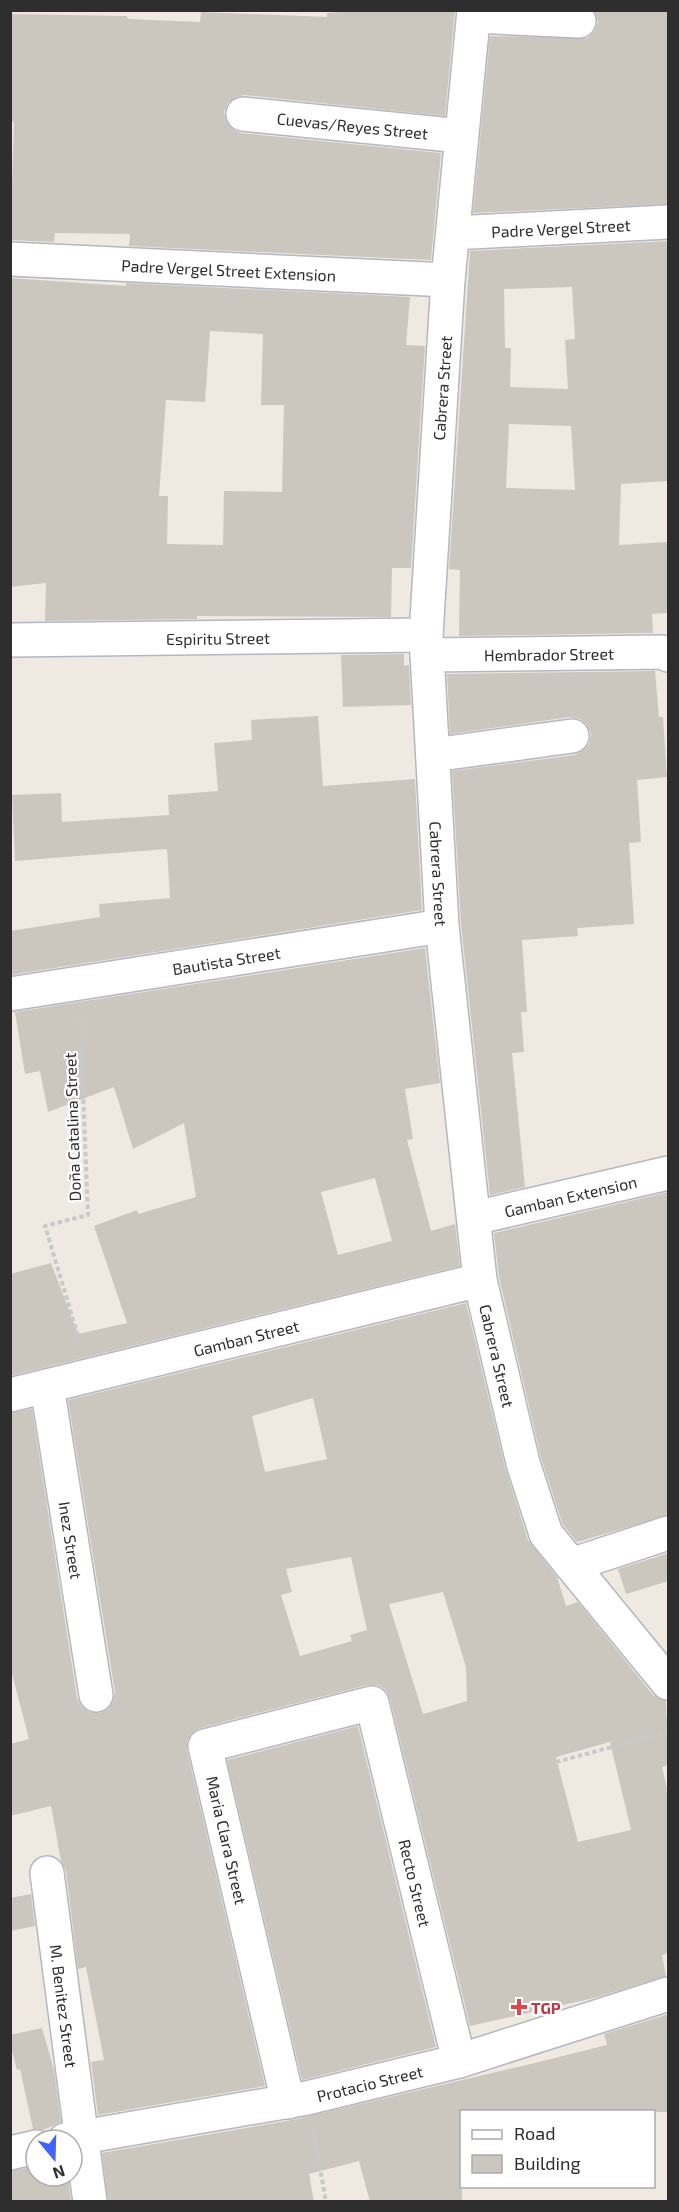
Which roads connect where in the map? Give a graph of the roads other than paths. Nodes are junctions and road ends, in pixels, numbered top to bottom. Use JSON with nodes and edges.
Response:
{"nodes":[{"id":1,"x":474,"y":13,"type":"edge"},
{"id":2,"x":579,"y":21,"type":"dead end"},
{"id":3,"x":243,"y":114,"type":"dead end"},
{"id":4,"x":461,"y":136,"type":"junction"},
{"id":5,"x":669,"y":222,"type":"edge"},
{"id":6,"x":453,"y":233,"type":"junction"},
{"id":7,"x":10,"y":259,"type":"edge"},
{"id":8,"x":448,"y":280,"type":"junction"},
{"id":9,"x":10,"y":640,"type":"edge"},
{"id":10,"x":427,"y":645,"type":"junction"},
{"id":11,"x":669,"y":656,"type":"edge"},
{"id":12,"x":572,"y":736,"type":"dead end"},
{"id":13,"x":433,"y":755,"type":"junction"},
{"id":14,"x":442,"y":926,"type":"junction"},
{"id":15,"x":10,"y":994,"type":"edge"},
{"id":16,"x":669,"y":1173,"type":"edge"},
{"id":17,"x":474,"y":1218,"type":"junction"},
{"id":18,"x":480,"y":1280,"type":"junction"},
{"id":19,"x":47,"y":1386,"type":"junction"},
{"id":20,"x":10,"y":1395,"type":"edge"},
{"id":21,"x":669,"y":1533,"type":"edge"},
{"id":22,"x":571,"y":1565,"type":"junction"},
{"id":23,"x":669,"y":1683,"type":"edge"},
{"id":24,"x":96,"y":1695,"type":"dead end"},
{"id":25,"x":372,"y":1703,"type":"joint"},
{"id":26,"x":47,"y":1873,"type":"dead end"},
{"id":27,"x":669,"y":1994,"type":"edge"},
{"id":28,"x":459,"y":2061,"type":"junction"},
{"id":29,"x":298,"y":2100,"type":"junction"},
{"id":30,"x":72,"y":2128,"type":"edge"},
{"id":31,"x":84,"y":2136,"type":"edge"},
{"id":32,"x":84,"y":2179,"type":"edge"},
{"id":33,"x":90,"y":2202,"type":"edge"}],
"edges":[{"from":1,"to":2,"type":"street"},
{"from":1,"to":4,"type":"street","name":"Cabrera Street"},
{"from":3,"to":4,"type":"street","name":"Cuevas/Reyes Street"},
{"from":4,"to":6,"type":"street","name":"Cabrera Street"},
{"from":5,"to":6,"type":"street","name":"Padre Vergel Street"},
{"from":6,"to":8,"type":"street","name":"Cabrera Street"},
{"from":7,"to":8,"type":"street","name":"Padre Vergel Street Extension"},
{"from":8,"to":10,"type":"street","name":"Cabrera Street"},
{"from":9,"to":10,"type":"street","name":"Espiritu Street"},
{"from":10,"to":11,"type":"street","name":"Hembrador Street"},
{"from":10,"to":13,"type":"street","name":"Cabrera Street"},
{"from":12,"to":13,"type":"street"},
{"from":13,"to":14,"type":"street","name":"Cabrera Street"},
{"from":14,"to":15,"type":"street","name":"Bautista Street"},
{"from":14,"to":17,"type":"street","name":"Cabrera Street"},
{"from":16,"to":17,"type":"street","name":"Gamban Extension"},
{"from":17,"to":18,"type":"street","name":"Cabrera Street"},
{"from":18,"to":19,"type":"street","name":"Gamban Street"},
{"from":18,"to":22,"type":"street","name":"Cabrera Street"},
{"from":19,"to":20,"type":"street","name":"Gamban Street"},
{"from":19,"to":24,"type":"street","name":"Inez Street"},
{"from":21,"to":22,"type":"street"},
{"from":22,"to":23,"type":"street","name":"Cabrera Street"},
{"from":25,"to":28,"type":"street","name":"Recto Street"},
{"from":25,"to":29,"type":"street","name":"Maria Clara Street"},
{"from":26,"to":30,"type":"street","name":"M. Benitez Street"},
{"from":27,"to":28,"type":"street","name":"Protacio Street"},
{"from":28,"to":29,"type":"street","name":"Protacio Street"},
{"from":29,"to":31,"type":"street","name":"Protacio Street"},
{"from":32,"to":33,"type":"street","name":"M. Benitez Street"}]}
